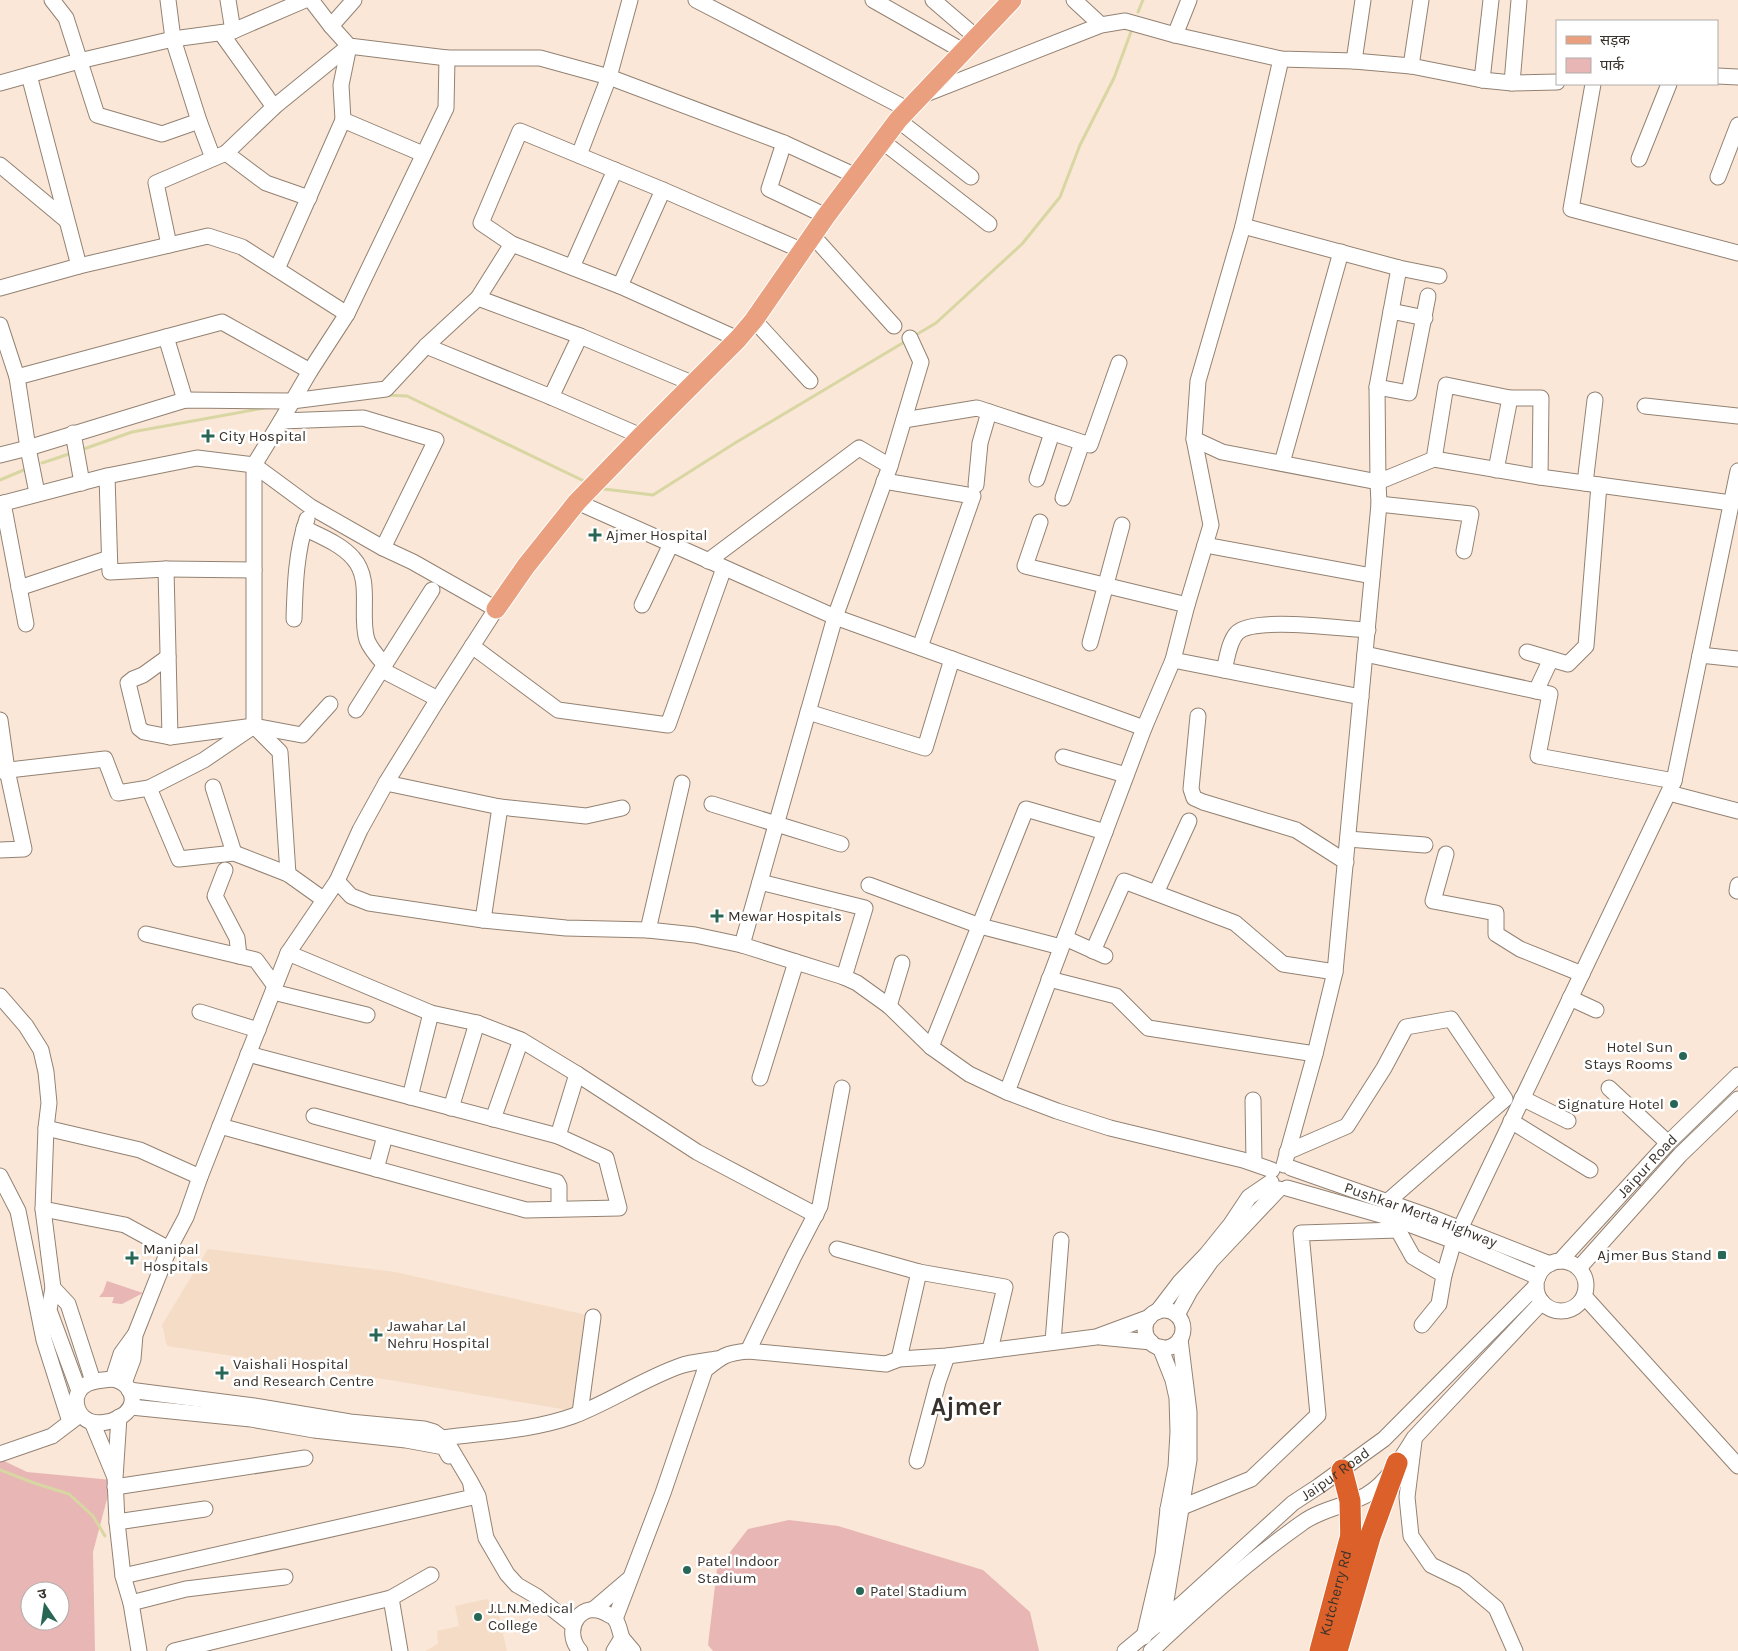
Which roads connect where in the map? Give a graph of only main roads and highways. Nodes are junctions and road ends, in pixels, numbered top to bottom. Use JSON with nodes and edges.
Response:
{"nodes":[{"id":1,"x":1012,"y":0,"type":"edge"},
{"id":2,"x":496,"y":609,"type":"road end"},
{"id":3,"x":1397,"y":1463,"type":"road end"},
{"id":4,"x":1342,"y":1470,"type":"road end"},
{"id":5,"x":1360,"y":1536,"type":"junction"},
{"id":6,"x":1320,"y":1651,"type":"edge"},
{"id":7,"x":1329,"y":1651,"type":"edge"},
{"id":8,"x":1337,"y":1651,"type":"edge"}],
"edges":[{"from":1,"to":2,"type":"main road"},
{"from":3,"to":5,"type":"highway","name":"Kutcherry Rd"},
{"from":4,"to":5,"type":"highway"},
{"from":5,"to":6,"type":"highway","name":"Kutcherry Rd"},
{"from":5,"to":7,"type":"highway"},
{"from":5,"to":8,"type":"highway"}]}
